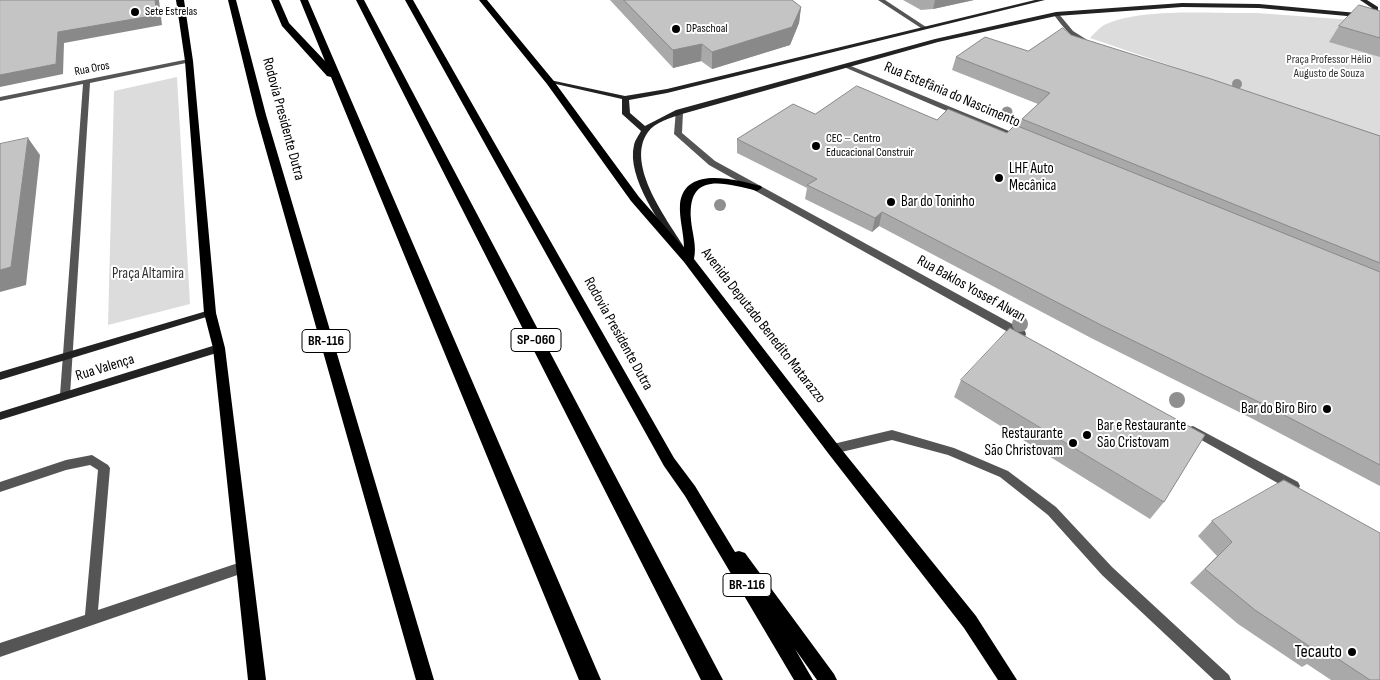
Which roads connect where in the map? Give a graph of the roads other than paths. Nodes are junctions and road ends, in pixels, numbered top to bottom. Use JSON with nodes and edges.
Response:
{"nodes":[{"id":1,"x":180,"y":0,"type":"edge"},
{"id":2,"x":232,"y":0,"type":"edge"},
{"id":3,"x":275,"y":0,"type":"edge"},
{"id":4,"x":304,"y":0,"type":"edge"},
{"id":5,"x":360,"y":0,"type":"edge"},
{"id":6,"x":409,"y":0,"type":"edge"},
{"id":7,"x":483,"y":0,"type":"edge"},
{"id":8,"x":882,"y":0,"type":"edge"},
{"id":9,"x":1042,"y":0,"type":"edge"},
{"id":10,"x":1174,"y":0,"type":"edge"},
{"id":11,"x":1363,"y":0,"type":"edge"},
{"id":12,"x":1372,"y":0,"type":"edge"},
{"id":13,"x":1380,"y":1,"type":"edge"},
{"id":14,"x":1182,"y":5,"type":"junction"},
{"id":15,"x":1056,"y":14,"type":"junction"},
{"id":16,"x":1369,"y":16,"type":"junction"},
{"id":17,"x":1380,"y":17,"type":"edge"},
{"id":18,"x":923,"y":28,"type":"junction"},
{"id":19,"x":1097,"y":46,"type":"edge"},
{"id":20,"x":189,"y":61,"type":"junction"},
{"id":21,"x":846,"y":66,"type":"junction"},
{"id":22,"x":87,"y":82,"type":"junction"},
{"id":23,"x":338,"y":82,"type":"junction"},
{"id":24,"x":550,"y":82,"type":"junction"},
{"id":25,"x":625,"y":98,"type":"junction"},
{"id":26,"x":0,"y":99,"type":"edge"},
{"id":27,"x":679,"y":112,"type":"junction"},
{"id":28,"x":645,"y":130,"type":"junction"},
{"id":29,"x":1012,"y":135,"type":"edge"},
{"id":30,"x":756,"y":188,"type":"junction"},
{"id":31,"x":688,"y":259,"type":"junction"},
{"id":32,"x":210,"y":313,"type":"junction"},
{"id":33,"x":1034,"y":341,"type":"edge"},
{"id":34,"x":219,"y":348,"type":"junction"},
{"id":35,"x":66,"y":356,"type":"junction"},
{"id":36,"x":0,"y":376,"type":"edge"},
{"id":37,"x":65,"y":396,"type":"junction"},
{"id":38,"x":0,"y":416,"type":"edge"},
{"id":39,"x":1181,"y":423,"type":"edge"},
{"id":40,"x":833,"y":449,"type":"junction"},
{"id":41,"x":0,"y":487,"type":"edge"},
{"id":42,"x":1302,"y":490,"type":"edge"},
{"id":43,"x":690,"y":491,"type":"junction"},
{"id":44,"x":244,"y":567,"type":"junction"},
{"id":45,"x":91,"y":618,"type":"junction"},
{"id":46,"x":970,"y":622,"type":"junction"},
{"id":47,"x":0,"y":650,"type":"edge"},
{"id":48,"x":257,"y":680,"type":"edge"},
{"id":49,"x":425,"y":680,"type":"edge"},
{"id":50,"x":590,"y":680,"type":"edge"},
{"id":51,"x":712,"y":680,"type":"edge"},
{"id":52,"x":804,"y":680,"type":"edge"},
{"id":53,"x":828,"y":680,"type":"edge"},
{"id":54,"x":1008,"y":680,"type":"edge"},
{"id":55,"x":1017,"y":680,"type":"edge"},
{"id":56,"x":1224,"y":680,"type":"edge"}],
"edges":[{"from":1,"to":20,"type":"main road"},
{"from":2,"to":49,"type":"main road","name":"Rodovia Presidente Dutra","number":"BR-116"},
{"from":3,"to":23,"type":"highway"},
{"from":4,"to":23,"type":"highway"},
{"from":5,"to":51,"type":"highway","number":"SP-060"},
{"from":6,"to":43,"type":"main road","name":"Rodovia Presidente Dutra","number":"BR-116"},
{"from":7,"to":24,"type":"main road","name":"Avenida Deputado Benedito Matarazzo"},
{"from":8,"to":18,"type":"street"},
{"from":9,"to":18,"type":"main road"},
{"from":10,"to":14,"type":"main road"},
{"from":11,"to":16,"type":"main road"},
{"from":12,"to":13,"type":"main road"},
{"from":14,"to":15,"type":"main road"},
{"from":14,"to":16,"type":"main road"},
{"from":15,"to":19,"type":"street"},
{"from":15,"to":21,"type":"main road"},
{"from":16,"to":17,"type":"main road"},
{"from":18,"to":25,"type":"main road"},
{"from":20,"to":22,"type":"street","name":"Rua Oros"},
{"from":20,"to":32,"type":"main road"},
{"from":21,"to":27,"type":"main road"},
{"from":21,"to":29,"type":"street","name":"Rua Estefânia do Nascimento"},
{"from":22,"to":26,"type":"street","name":"Rua Oros"},
{"from":22,"to":35,"type":"street"},
{"from":23,"to":50,"type":"highway"},
{"from":24,"to":25,"type":"main road"},
{"from":24,"to":31,"type":"main road","name":"Avenida Deputado Benedito Matarazzo"},
{"from":25,"to":28,"type":"main road"},
{"from":27,"to":28,"type":"main road"},
{"from":27,"to":30,"type":"street","name":"Rua Baklos Yossef Alwan"},
{"from":28,"to":31,"type":"main road"},
{"from":30,"to":31,"type":"main road"},
{"from":30,"to":33,"type":"street","name":"Rua Baklos Yossef Alwan"},
{"from":31,"to":40,"type":"main road","name":"Avenida Deputado Benedito Matarazzo"},
{"from":32,"to":34,"type":"main road"},
{"from":32,"to":35,"type":"main road","name":"Rua Valença"},
{"from":34,"to":37,"type":"main road","name":"Rua Valença"},
{"from":34,"to":44,"type":"main road"},
{"from":35,"to":36,"type":"main road","name":"Rua Valença"},
{"from":35,"to":37,"type":"street"},
{"from":37,"to":38,"type":"main road","name":"Rua Valença"},
{"from":39,"to":42,"type":"street"},
{"from":40,"to":46,"type":"main road","name":"Avenida Deputado Benedito Matarazzo"},
{"from":40,"to":56,"type":"street"},
{"from":41,"to":45,"type":"street"},
{"from":43,"to":52,"type":"main road","name":"Rodovia Presidente Dutra","number":"BR-116"},
{"from":43,"to":53,"type":"main road"},
{"from":44,"to":45,"type":"street"},
{"from":44,"to":48,"type":"main road"},
{"from":45,"to":47,"type":"street"},
{"from":46,"to":54,"type":"main road","name":"Avenida Deputado Benedito Matarazzo"},
{"from":46,"to":55,"type":"main road"}]}
